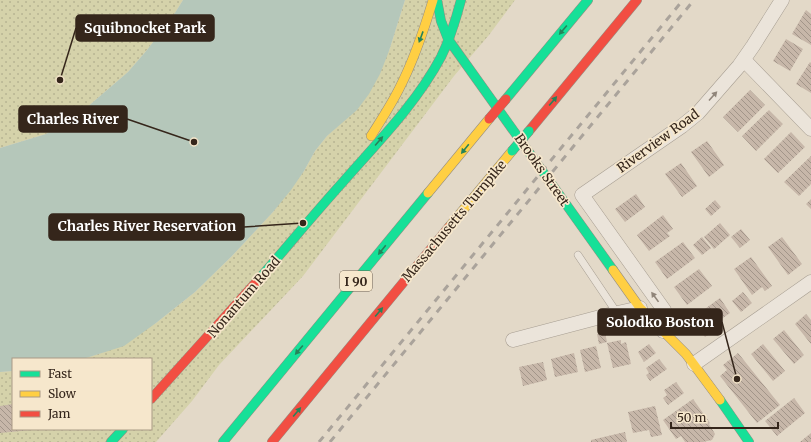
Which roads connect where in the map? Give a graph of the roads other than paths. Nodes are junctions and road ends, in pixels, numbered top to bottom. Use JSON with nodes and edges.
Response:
{"nodes":[{"id":1,"x":433,"y":0,"type":"edge"},
{"id":2,"x":437,"y":0,"type":"edge"},
{"id":3,"x":461,"y":0,"type":"edge"},
{"id":4,"x":588,"y":0,"type":"edge"},
{"id":5,"x":637,"y":0,"type":"edge"},
{"id":6,"x":782,"y":0,"type":"edge"},
{"id":7,"x":448,"y":40,"type":"junction"},
{"id":8,"x":744,"y":60,"type":"junction"},
{"id":9,"x":811,"y":130,"type":"edge"},
{"id":10,"x":334,"y":191,"type":"junction"},
{"id":11,"x":582,"y":195,"type":"joint"},
{"id":12,"x":578,"y":255,"type":"dead end"},
{"id":13,"x":811,"y":282,"type":"edge"},
{"id":14,"x":640,"y":308,"type":"junction"},
{"id":15,"x":618,"y":314,"type":"junction"},
{"id":16,"x":663,"y":332,"type":"junction"},
{"id":17,"x":513,"y":340,"type":"dead end"},
{"id":18,"x":694,"y":364,"type":"junction"},
{"id":19,"x":152,"y":399,"type":"edge"},
{"id":20,"x":122,"y":430,"type":"edge"},
{"id":21,"x":111,"y":442,"type":"edge"},
{"id":22,"x":223,"y":442,"type":"edge"},
{"id":23,"x":272,"y":442,"type":"edge"},
{"id":24,"x":749,"y":442,"type":"edge"}],
"edges":[{"from":1,"to":10,"type":"main road","name":"Nonantum Road","one_way":true},
{"from":2,"to":7,"type":"main road","name":"Brooks Street"},
{"from":3,"to":7,"type":"main road","name":"Nonantum Road"},
{"from":4,"to":22,"type":"main road","number":"I 90","one_way":true,"bridge":true},
{"from":23,"to":5,"type":"main road","name":"Massachusetts Turnpike","number":"I 90","one_way":true,"bridge":true},
{"from":6,"to":8,"type":"street","name":"Riverview Road"},
{"from":10,"to":7,"type":"main road","name":"Nonantum Road","one_way":true},
{"from":7,"to":14,"type":"main road","name":"Brooks Street"},
{"from":8,"to":9,"type":"street"},
{"from":11,"to":8,"type":"street","name":"Riverview Road","one_way":true},
{"from":10,"to":19,"type":"main road","name":"Nonantum Road"},
{"from":16,"to":11,"type":"street","name":"Brooks Street","one_way":true},
{"from":12,"to":15,"type":"lane"},
{"from":13,"to":18,"type":"street"},
{"from":14,"to":15,"type":"street"},
{"from":14,"to":16,"type":"main road","name":"Brooks Street"},
{"from":15,"to":17,"type":"street"},
{"from":16,"to":18,"type":"main road","name":"Brooks Street"},
{"from":18,"to":24,"type":"main road","name":"Brooks Street"},
{"from":20,"to":21,"type":"main road"}]}
